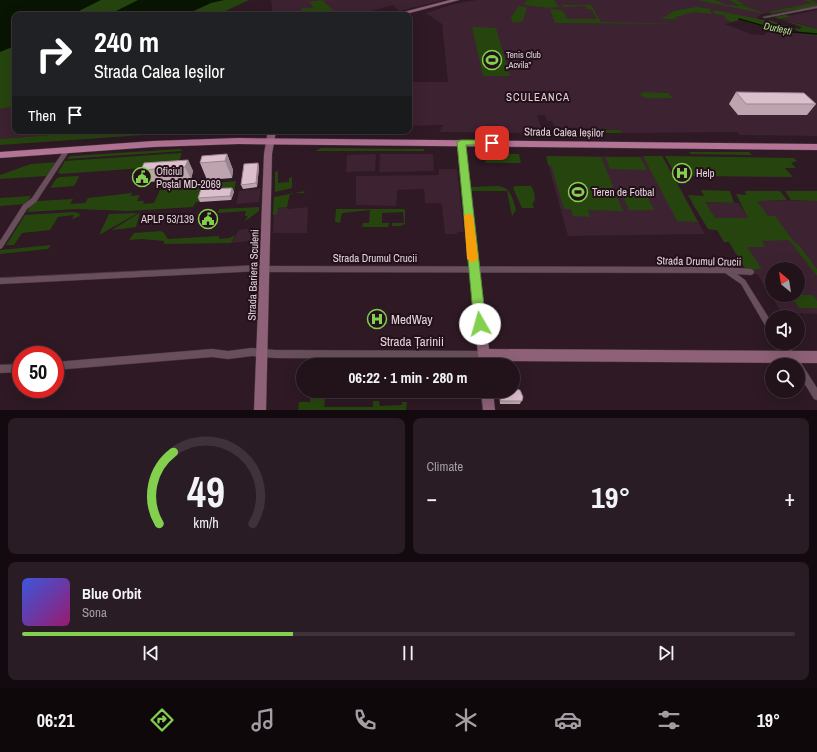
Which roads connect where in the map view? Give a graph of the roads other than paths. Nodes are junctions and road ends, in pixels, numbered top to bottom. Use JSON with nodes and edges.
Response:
{"nodes":[{"id":1,"x":456,"y":0,"type":"edge"},
{"id":2,"x":817,"y":6,"type":"edge"},
{"id":3,"x":407,"y":12,"type":"edge"},
{"id":4,"x":765,"y":17,"type":"dead end"},
{"id":5,"x":271,"y":134,"type":"edge"},
{"id":6,"x":270,"y":142,"type":"junction"},
{"id":7,"x":461,"y":142,"type":"junction"},
{"id":8,"x":817,"y":146,"type":"edge"},
{"id":9,"x":68,"y":150,"type":"junction"},
{"id":10,"x":0,"y":155,"type":"edge"},
{"id":11,"x":0,"y":246,"type":"edge"},
{"id":12,"x":266,"y":269,"type":"junction"},
{"id":13,"x":474,"y":270,"type":"junction"},
{"id":14,"x":727,"y":270,"type":"junction"},
{"id":15,"x":751,"y":272,"type":"dead end"},
{"id":16,"x":0,"y":281,"type":"edge"},
{"id":17,"x":765,"y":318,"type":"edge"},
{"id":18,"x":263,"y":353,"type":"junction"},
{"id":19,"x":817,"y":357,"type":"edge"},
{"id":20,"x":421,"y":358,"type":"edge"},
{"id":21,"x":484,"y":358,"type":"edge"},
{"id":22,"x":520,"y":360,"type":"edge"},
{"id":23,"x":805,"y":360,"type":"edge"},
{"id":24,"x":765,"y":363,"type":"edge"},
{"id":25,"x":64,"y":365,"type":"edge"},
{"id":26,"x":12,"y":368,"type":"edge"},
{"id":27,"x":0,"y":369,"type":"edge"},
{"id":28,"x":805,"y":377,"type":"edge"},
{"id":29,"x":817,"y":396,"type":"edge"},
{"id":30,"x":488,"y":398,"type":"edge"},
{"id":31,"x":260,"y":410,"type":"edge"},
{"id":32,"x":489,"y":410,"type":"edge"}],
"edges":[{"from":1,"to":3,"type":"main road"},
{"from":2,"to":4,"type":"street"},
{"from":5,"to":6,"type":"main road","name":"Strada Bariera Sculeni"},
{"from":6,"to":7,"type":"main road","name":"Strada Calea Ieșilor"},
{"from":6,"to":9,"type":"main road","name":"Strada Calea Ieșilor"},
{"from":6,"to":12,"type":"main road","name":"Strada Bariera Sculeni"},
{"from":7,"to":8,"type":"main road","name":"Strada Calea Ieșilor"},
{"from":7,"to":13,"type":"main road"},
{"from":9,"to":10,"type":"main road","name":"Strada Calea Ieșilor"},
{"from":9,"to":11,"type":"street"},
{"from":12,"to":13,"type":"street","name":"Strada Drumul Crucii"},
{"from":12,"to":16,"type":"street","name":"Strada Drumul Crucii"},
{"from":12,"to":18,"type":"main road","name":"Strada Bariera Sculeni"},
{"from":13,"to":14,"type":"street","name":"Strada Drumul Crucii"},
{"from":13,"to":21,"type":"main road"},
{"from":14,"to":15,"type":"street","name":"Strada Drumul Crucii"},
{"from":14,"to":17,"type":"street"},
{"from":18,"to":20,"type":"street","name":"Strada Țarinii"},
{"from":18,"to":25,"type":"street","name":"Strada Țarinii"},
{"from":18,"to":31,"type":"main road","name":"Strada Bariera Sculeni"},
{"from":19,"to":23,"type":"main road","name":"Strada Țarinii"},
{"from":22,"to":24,"type":"main road","name":"Strada Țarinii"},
{"from":26,"to":27,"type":"street"},
{"from":28,"to":29,"type":"street"},
{"from":30,"to":32,"type":"main road"}]}
